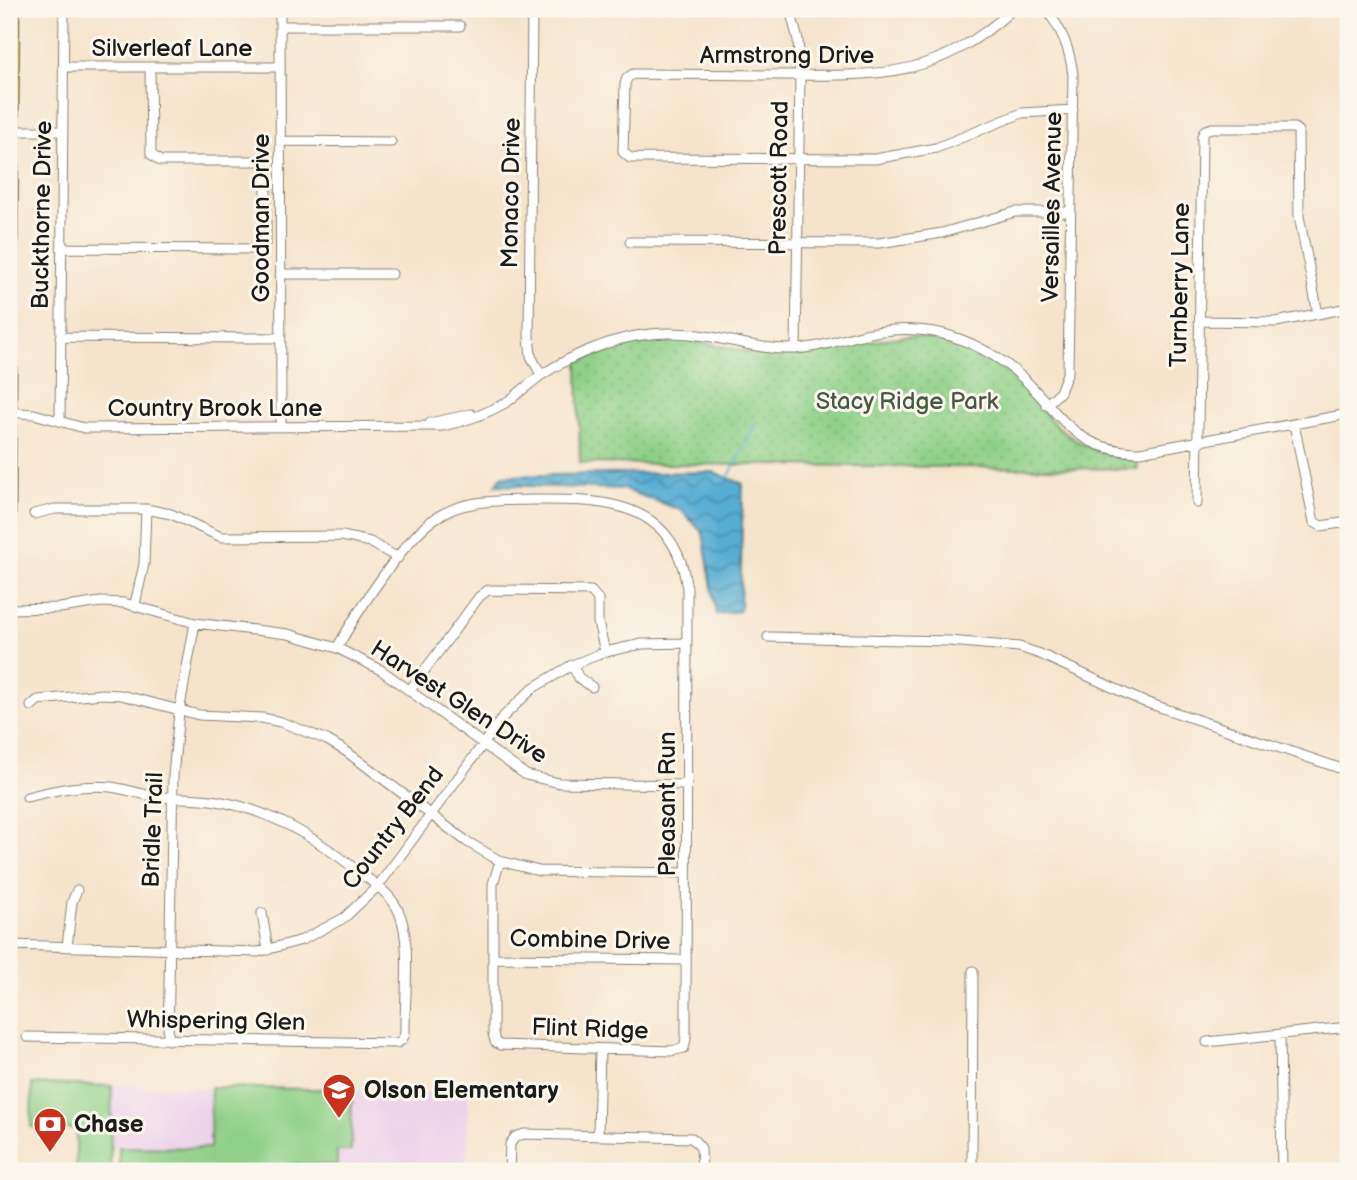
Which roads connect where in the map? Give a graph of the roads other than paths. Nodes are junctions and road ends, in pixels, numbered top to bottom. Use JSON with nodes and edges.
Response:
{"nodes":[{"id":1,"x":13,"y":9,"type":"edge"},
{"id":2,"x":64,"y":9,"type":"edge"},
{"id":3,"x":280,"y":9,"type":"edge"},
{"id":4,"x":532,"y":9,"type":"edge"},
{"id":5,"x":790,"y":9,"type":"edge"},
{"id":6,"x":1013,"y":9,"type":"edge"},
{"id":7,"x":1046,"y":9,"type":"edge"},
{"id":8,"x":280,"y":26,"type":"junction"},
{"id":9,"x":460,"y":26,"type":"dead end"},
{"id":10,"x":63,"y":67,"type":"junction"},
{"id":11,"x":150,"y":67,"type":"junction"},
{"id":12,"x":280,"y":68,"type":"junction"},
{"id":13,"x":800,"y":75,"type":"junction"},
{"id":14,"x":1073,"y":110,"type":"junction"},
{"id":15,"x":11,"y":131,"type":"edge"},
{"id":16,"x":63,"y":131,"type":"junction"},
{"id":17,"x":280,"y":141,"type":"junction"},
{"id":18,"x":391,"y":142,"type":"dead end"},
{"id":19,"x":799,"y":159,"type":"junction"},
{"id":20,"x":1071,"y":212,"type":"junction"},
{"id":21,"x":630,"y":242,"type":"dead end"},
{"id":22,"x":798,"y":243,"type":"junction"},
{"id":23,"x":61,"y":248,"type":"junction"},
{"id":24,"x":281,"y":274,"type":"junction"},
{"id":25,"x":392,"y":274,"type":"dead end"},
{"id":26,"x":1348,"y":309,"type":"edge"},
{"id":27,"x":1318,"y":314,"type":"junction"},
{"id":28,"x":1199,"y":321,"type":"junction"},
{"id":29,"x":60,"y":337,"type":"junction"},
{"id":30,"x":281,"y":338,"type":"junction"},
{"id":31,"x":796,"y":349,"type":"junction"},
{"id":32,"x":541,"y":375,"type":"junction"},
{"id":33,"x":1046,"y":405,"type":"junction"},
{"id":34,"x":10,"y":412,"type":"edge"},
{"id":35,"x":1348,"y":414,"type":"edge"},
{"id":36,"x":60,"y":421,"type":"junction"},
{"id":37,"x":1294,"y":424,"type":"junction"},
{"id":38,"x":281,"y":426,"type":"junction"},
{"id":39,"x":1196,"y":442,"type":"junction"},
{"id":40,"x":1197,"y":503,"type":"dead end"},
{"id":41,"x":146,"y":509,"type":"junction"},
{"id":42,"x":34,"y":514,"type":"dead end"},
{"id":43,"x":9,"y":517,"type":"edge"},
{"id":44,"x":1348,"y":522,"type":"edge"},
{"id":45,"x":398,"y":558,"type":"junction"},
{"id":46,"x":135,"y":604,"type":"junction"},
{"id":47,"x":9,"y":610,"type":"edge"},
{"id":48,"x":195,"y":624,"type":"junction"},
{"id":49,"x":768,"y":637,"type":"dead end"},
{"id":50,"x":687,"y":643,"type":"junction"},
{"id":51,"x":337,"y":648,"type":"junction"},
{"id":52,"x":605,"y":652,"type":"junction"},
{"id":53,"x":572,"y":665,"type":"junction"},
{"id":54,"x":592,"y":687,"type":"dead end"},
{"id":55,"x":410,"y":690,"type":"junction"},
{"id":56,"x":31,"y":706,"type":"dead end"},
{"id":57,"x":179,"y":712,"type":"junction"},
{"id":58,"x":482,"y":743,"type":"junction"},
{"id":59,"x":1348,"y":772,"type":"edge"},
{"id":60,"x":687,"y":785,"type":"junction"},
{"id":61,"x":27,"y":797,"type":"dead end"},
{"id":62,"x":172,"y":797,"type":"junction"},
{"id":63,"x":430,"y":815,"type":"junction"},
{"id":64,"x":500,"y":861,"type":"junction"},
{"id":65,"x":686,"y":873,"type":"junction"},
{"id":66,"x":378,"y":886,"type":"junction"},
{"id":67,"x":77,"y":890,"type":"dead end"},
{"id":68,"x":262,"y":913,"type":"dead end"},
{"id":69,"x":9,"y":946,"type":"edge"},
{"id":70,"x":67,"y":947,"type":"junction"},
{"id":71,"x":268,"y":950,"type":"junction"},
{"id":72,"x":170,"y":951,"type":"junction"},
{"id":73,"x":493,"y":958,"type":"junction"},
{"id":74,"x":686,"y":960,"type":"junction"},
{"id":75,"x":972,"y":971,"type":"dead end"},
{"id":76,"x":1348,"y":1027,"type":"edge"},
{"id":77,"x":1280,"y":1035,"type":"junction"},
{"id":78,"x":27,"y":1037,"type":"dead end"},
{"id":79,"x":168,"y":1040,"type":"junction"},
{"id":80,"x":1207,"y":1042,"type":"dead end"},
{"id":81,"x":684,"y":1048,"type":"joint"},
{"id":82,"x":600,"y":1049,"type":"junction"},
{"id":83,"x":598,"y":1135,"type":"junction"},
{"id":84,"x":509,"y":1171,"type":"edge"},
{"id":85,"x":702,"y":1171,"type":"edge"},
{"id":86,"x":972,"y":1171,"type":"edge"},
{"id":87,"x":1282,"y":1171,"type":"edge"}],
"edges":[{"from":1,"to":15,"type":"main road"},
{"from":2,"to":10,"type":"street","name":"Buckthorne Drive"},
{"from":3,"to":8,"type":"street","name":"Goodman Drive"},
{"from":4,"to":32,"type":"street","name":"Monaco Drive"},
{"from":5,"to":13,"type":"street","name":"Prescott Road"},
{"from":6,"to":13,"type":"street","name":"Armstrong Drive"},
{"from":7,"to":14,"type":"street","name":"Versailles Avenue"},
{"from":8,"to":9,"type":"street"},
{"from":8,"to":12,"type":"street","name":"Goodman Drive"},
{"from":10,"to":11,"type":"street","name":"Silverleaf Lane"},
{"from":10,"to":16,"type":"street","name":"Buckthorne Drive"},
{"from":11,"to":12,"type":"street","name":"Silverleaf Lane"},
{"from":11,"to":23,"type":"street"},
{"from":12,"to":17,"type":"street","name":"Goodman Drive"},
{"from":13,"to":19,"type":"street","name":"Prescott Road"},
{"from":13,"to":19,"type":"street","name":"Armstrong Drive"},
{"from":14,"to":19,"type":"street"},
{"from":14,"to":20,"type":"street","name":"Versailles Avenue"},
{"from":15,"to":16,"type":"street"},
{"from":15,"to":34,"type":"main road"},
{"from":16,"to":23,"type":"street","name":"Buckthorne Drive"},
{"from":17,"to":18,"type":"street"},
{"from":17,"to":24,"type":"street","name":"Goodman Drive"},
{"from":19,"to":22,"type":"street","name":"Prescott Road"},
{"from":20,"to":22,"type":"street"},
{"from":20,"to":33,"type":"street","name":"Versailles Avenue"},
{"from":21,"to":22,"type":"street"},
{"from":22,"to":31,"type":"street","name":"Prescott Road"},
{"from":23,"to":29,"type":"street","name":"Buckthorne Drive"},
{"from":24,"to":25,"type":"street"},
{"from":24,"to":30,"type":"street","name":"Goodman Drive"},
{"from":26,"to":27,"type":"street"},
{"from":27,"to":28,"type":"street"},
{"from":27,"to":28,"type":"street","name":"Turnberry Lane"},
{"from":28,"to":39,"type":"street","name":"Turnberry Lane"},
{"from":29,"to":30,"type":"street"},
{"from":29,"to":36,"type":"street","name":"Buckthorne Drive"},
{"from":30,"to":38,"type":"street","name":"Goodman Drive"},
{"from":31,"to":32,"type":"street","name":"Country Brook Lane"},
{"from":31,"to":33,"type":"street","name":"Country Brook Lane"},
{"from":32,"to":38,"type":"street","name":"Country Brook Lane"},
{"from":33,"to":39,"type":"street","name":"Country Brook Lane"},
{"from":34,"to":36,"type":"street","name":"Country Brook Lane"},
{"from":34,"to":43,"type":"main road"},
{"from":35,"to":37,"type":"street","name":"Country Brook Lane"},
{"from":36,"to":38,"type":"street","name":"Country Brook Lane"},
{"from":37,"to":39,"type":"street","name":"Country Brook Lane"},
{"from":37,"to":44,"type":"street"},
{"from":39,"to":40,"type":"street","name":"Turnberry Lane"},
{"from":41,"to":42,"type":"street"},
{"from":41,"to":45,"type":"street"},
{"from":41,"to":46,"type":"street"},
{"from":45,"to":50,"type":"street","name":"Pleasant Run"},
{"from":45,"to":51,"type":"street"},
{"from":46,"to":47,"type":"street","name":"Harvest Glen Drive"},
{"from":46,"to":48,"type":"street","name":"Harvest Glen Drive"},
{"from":48,"to":51,"type":"street","name":"Harvest Glen Drive"},
{"from":48,"to":57,"type":"street","name":"Bridle Trail"},
{"from":49,"to":59,"type":"street"},
{"from":50,"to":52,"type":"street","name":"Country Bend"},
{"from":50,"to":60,"type":"street","name":"Pleasant Run"},
{"from":51,"to":55,"type":"street","name":"Harvest Glen Drive"},
{"from":52,"to":53,"type":"street","name":"Country Bend"},
{"from":52,"to":55,"type":"street"},
{"from":53,"to":54,"type":"street"},
{"from":53,"to":58,"type":"street","name":"Country Bend"},
{"from":55,"to":58,"type":"street","name":"Harvest Glen Drive"},
{"from":56,"to":57,"type":"street"},
{"from":57,"to":62,"type":"street","name":"Bridle Trail"},
{"from":57,"to":63,"type":"street"},
{"from":58,"to":60,"type":"street","name":"Harvest Glen Drive"},
{"from":58,"to":63,"type":"street","name":"Country Bend"},
{"from":60,"to":65,"type":"street","name":"Pleasant Run"},
{"from":61,"to":62,"type":"street"},
{"from":62,"to":66,"type":"street"},
{"from":62,"to":72,"type":"street","name":"Bridle Trail"},
{"from":63,"to":64,"type":"street"},
{"from":63,"to":66,"type":"street","name":"Country Bend"},
{"from":64,"to":65,"type":"street"},
{"from":64,"to":73,"type":"street"},
{"from":65,"to":74,"type":"street","name":"Pleasant Run"},
{"from":66,"to":71,"type":"street","name":"Country Bend"},
{"from":66,"to":79,"type":"street","name":"Whispering Glen"},
{"from":67,"to":70,"type":"street"},
{"from":68,"to":71,"type":"street"},
{"from":69,"to":70,"type":"street","name":"Country Bend"},
{"from":70,"to":72,"type":"street","name":"Country Bend"},
{"from":71,"to":72,"type":"street","name":"Country Bend"},
{"from":72,"to":79,"type":"street","name":"Bridle Trail"},
{"from":73,"to":74,"type":"street","name":"Combine Drive"},
{"from":73,"to":82,"type":"street","name":"Flint Ridge"},
{"from":74,"to":81,"type":"street","name":"Pleasant Run"},
{"from":75,"to":86,"type":"street"},
{"from":76,"to":77,"type":"street"},
{"from":77,"to":80,"type":"street"},
{"from":77,"to":87,"type":"street"},
{"from":78,"to":79,"type":"street","name":"Whispering Glen"},
{"from":81,"to":82,"type":"street","name":"Flint Ridge"},
{"from":82,"to":83,"type":"street"},
{"from":83,"to":84,"type":"street"},
{"from":83,"to":85,"type":"street"}]}
